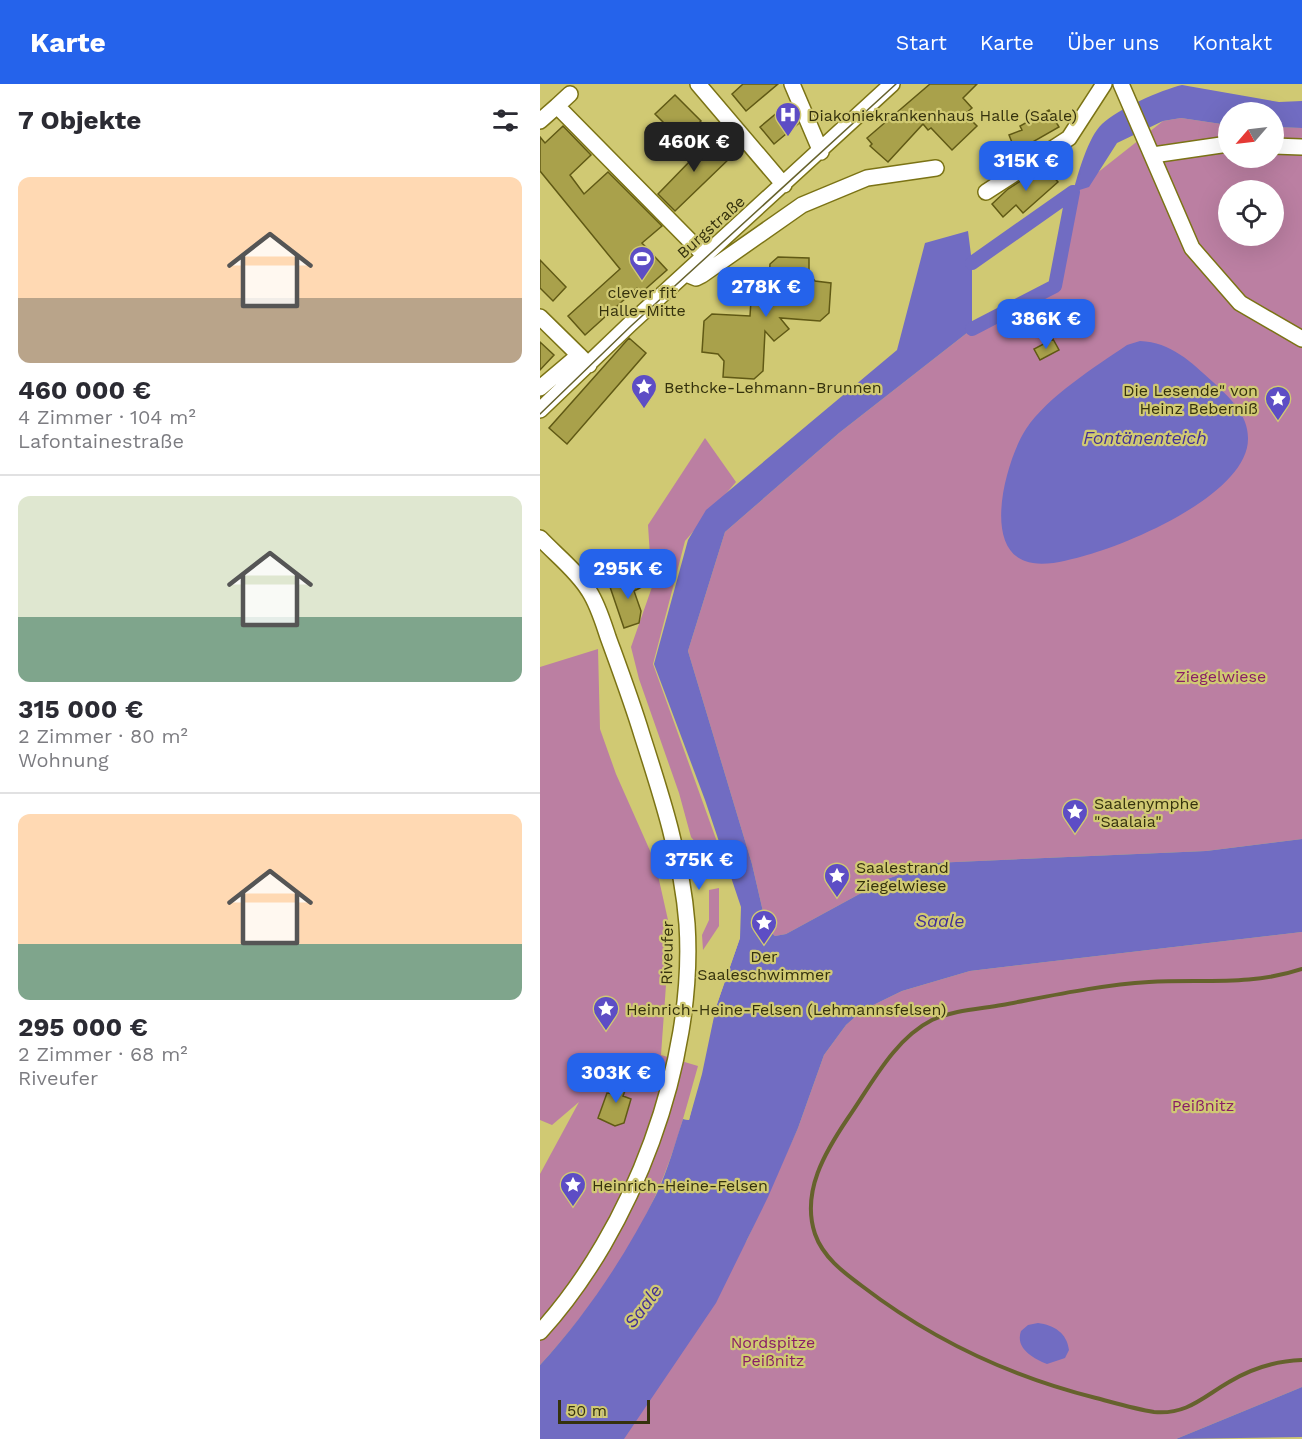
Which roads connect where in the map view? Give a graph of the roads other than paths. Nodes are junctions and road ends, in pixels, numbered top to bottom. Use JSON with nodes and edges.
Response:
{"nodes":[{"id":1,"x":698,"y":84,"type":"edge"},
{"id":2,"x":792,"y":84,"type":"edge"},
{"id":3,"x":892,"y":84,"type":"edge"},
{"id":4,"x":1104,"y":84,"type":"edge"},
{"id":5,"x":1121,"y":84,"type":"edge"},
{"id":6,"x":570,"y":94,"type":"dead end"},
{"id":7,"x":557,"y":106,"type":"junction"},
{"id":8,"x":540,"y":121,"type":"edge"},
{"id":9,"x":1218,"y":145,"type":"edge"},
{"id":10,"x":1284,"y":146,"type":"edge"},
{"id":11,"x":1302,"y":147,"type":"edge"},
{"id":12,"x":820,"y":152,"type":"junction"},
{"id":13,"x":1153,"y":155,"type":"junction"},
{"id":14,"x":936,"y":168,"type":"dead end"},
{"id":15,"x":784,"y":185,"type":"junction"},
{"id":16,"x":986,"y":192,"type":"dead end"},
{"id":17,"x":705,"y":256,"type":"junction"},
{"id":18,"x":686,"y":274,"type":"junction"},
{"id":19,"x":540,"y":316,"type":"edge"},
{"id":20,"x":1302,"y":339,"type":"edge"},
{"id":21,"x":584,"y":360,"type":"junction"},
{"id":22,"x":540,"y":388,"type":"edge"},
{"id":23,"x":540,"y":410,"type":"edge"},
{"id":24,"x":540,"y":538,"type":"edge"},
{"id":25,"x":540,"y":1332,"type":"edge"}],
"edges":[{"from":1,"to":15,"type":"street"},
{"from":2,"to":12,"type":"street"},
{"from":3,"to":12,"type":"street","name":"Burgstraße"},
{"from":4,"to":16,"type":"street"},
{"from":5,"to":13,"type":"street"},
{"from":6,"to":7,"type":"street"},
{"from":7,"to":8,"type":"street"},
{"from":7,"to":17,"type":"street"},
{"from":9,"to":13,"type":"street"},
{"from":10,"to":11,"type":"street"},
{"from":12,"to":15,"type":"street","name":"Burgstraße"},
{"from":13,"to":20,"type":"street"},
{"from":14,"to":18,"type":"street","name":"Burgstraße"},
{"from":15,"to":17,"type":"street","name":"Burgstraße"},
{"from":17,"to":18,"type":"street","name":"Burgstraße"},
{"from":18,"to":21,"type":"street","name":"Burgstraße"},
{"from":19,"to":21,"type":"street"},
{"from":21,"to":22,"type":"street"},
{"from":21,"to":23,"type":"street","name":"Burgstraße"},
{"from":24,"to":25,"type":"street","name":"Riveufer"}]}
